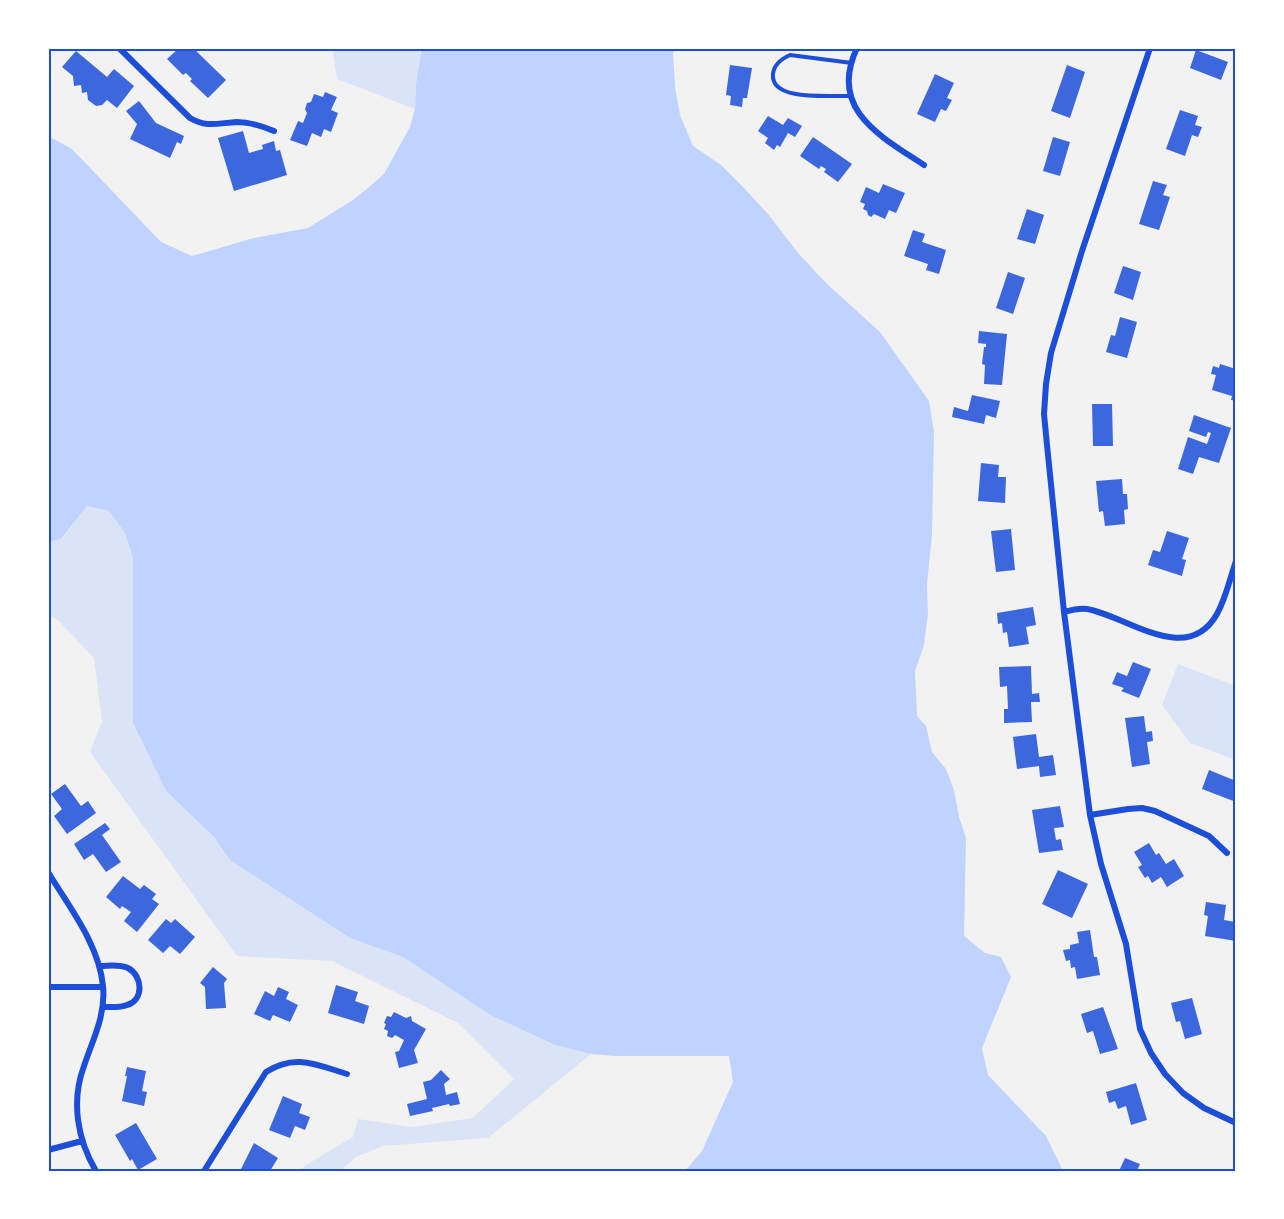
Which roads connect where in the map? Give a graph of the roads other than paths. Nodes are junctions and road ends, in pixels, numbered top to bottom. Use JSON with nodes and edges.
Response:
{"nodes":[{"id":1,"x":119,"y":48,"type":"edge"},
{"id":2,"x":857,"y":48,"type":"edge"},
{"id":3,"x":1150,"y":48,"type":"edge"},
{"id":4,"x":852,"y":63,"type":"junction"},
{"id":5,"x":850,"y":96,"type":"junction"},
{"id":6,"x":274,"y":131,"type":"dead end"},
{"id":7,"x":924,"y":165,"type":"dead end"},
{"id":8,"x":1236,"y":561,"type":"edge"},
{"id":9,"x":1234,"y":578,"type":"edge"},
{"id":10,"x":1064,"y":612,"type":"junction"},
{"id":11,"x":1090,"y":815,"type":"junction"},
{"id":12,"x":1227,"y":853,"type":"dead end"},
{"id":13,"x":48,"y":872,"type":"edge"},
{"id":14,"x":100,"y":966,"type":"junction"},
{"id":15,"x":48,"y":987,"type":"edge"},
{"id":16,"x":103,"y":987,"type":"junction"},
{"id":17,"x":103,"y":1007,"type":"junction"},
{"id":18,"x":347,"y":1074,"type":"dead end"},
{"id":19,"x":1236,"y":1123,"type":"edge"},
{"id":20,"x":82,"y":1142,"type":"junction"},
{"id":21,"x":48,"y":1150,"type":"edge"},
{"id":22,"x":96,"y":1171,"type":"edge"},
{"id":23,"x":204,"y":1171,"type":"edge"}],
"edges":[{"from":1,"to":6,"type":"street"},
{"from":2,"to":4,"type":"street"},
{"from":3,"to":10,"type":"street"},
{"from":4,"to":5,"type":"street"},
{"from":4,"to":5,"type":"lane"},
{"from":5,"to":7,"type":"street"},
{"from":8,"to":9,"type":"street"},
{"from":9,"to":10,"type":"street"},
{"from":10,"to":11,"type":"street"},
{"from":11,"to":12,"type":"street"},
{"from":11,"to":19,"type":"street"},
{"from":13,"to":14,"type":"street"},
{"from":14,"to":16,"type":"street"},
{"from":14,"to":17,"type":"street"},
{"from":15,"to":16,"type":"street"},
{"from":16,"to":17,"type":"street"},
{"from":17,"to":20,"type":"street"},
{"from":18,"to":23,"type":"street"},
{"from":20,"to":21,"type":"street"},
{"from":20,"to":22,"type":"street"}]}
